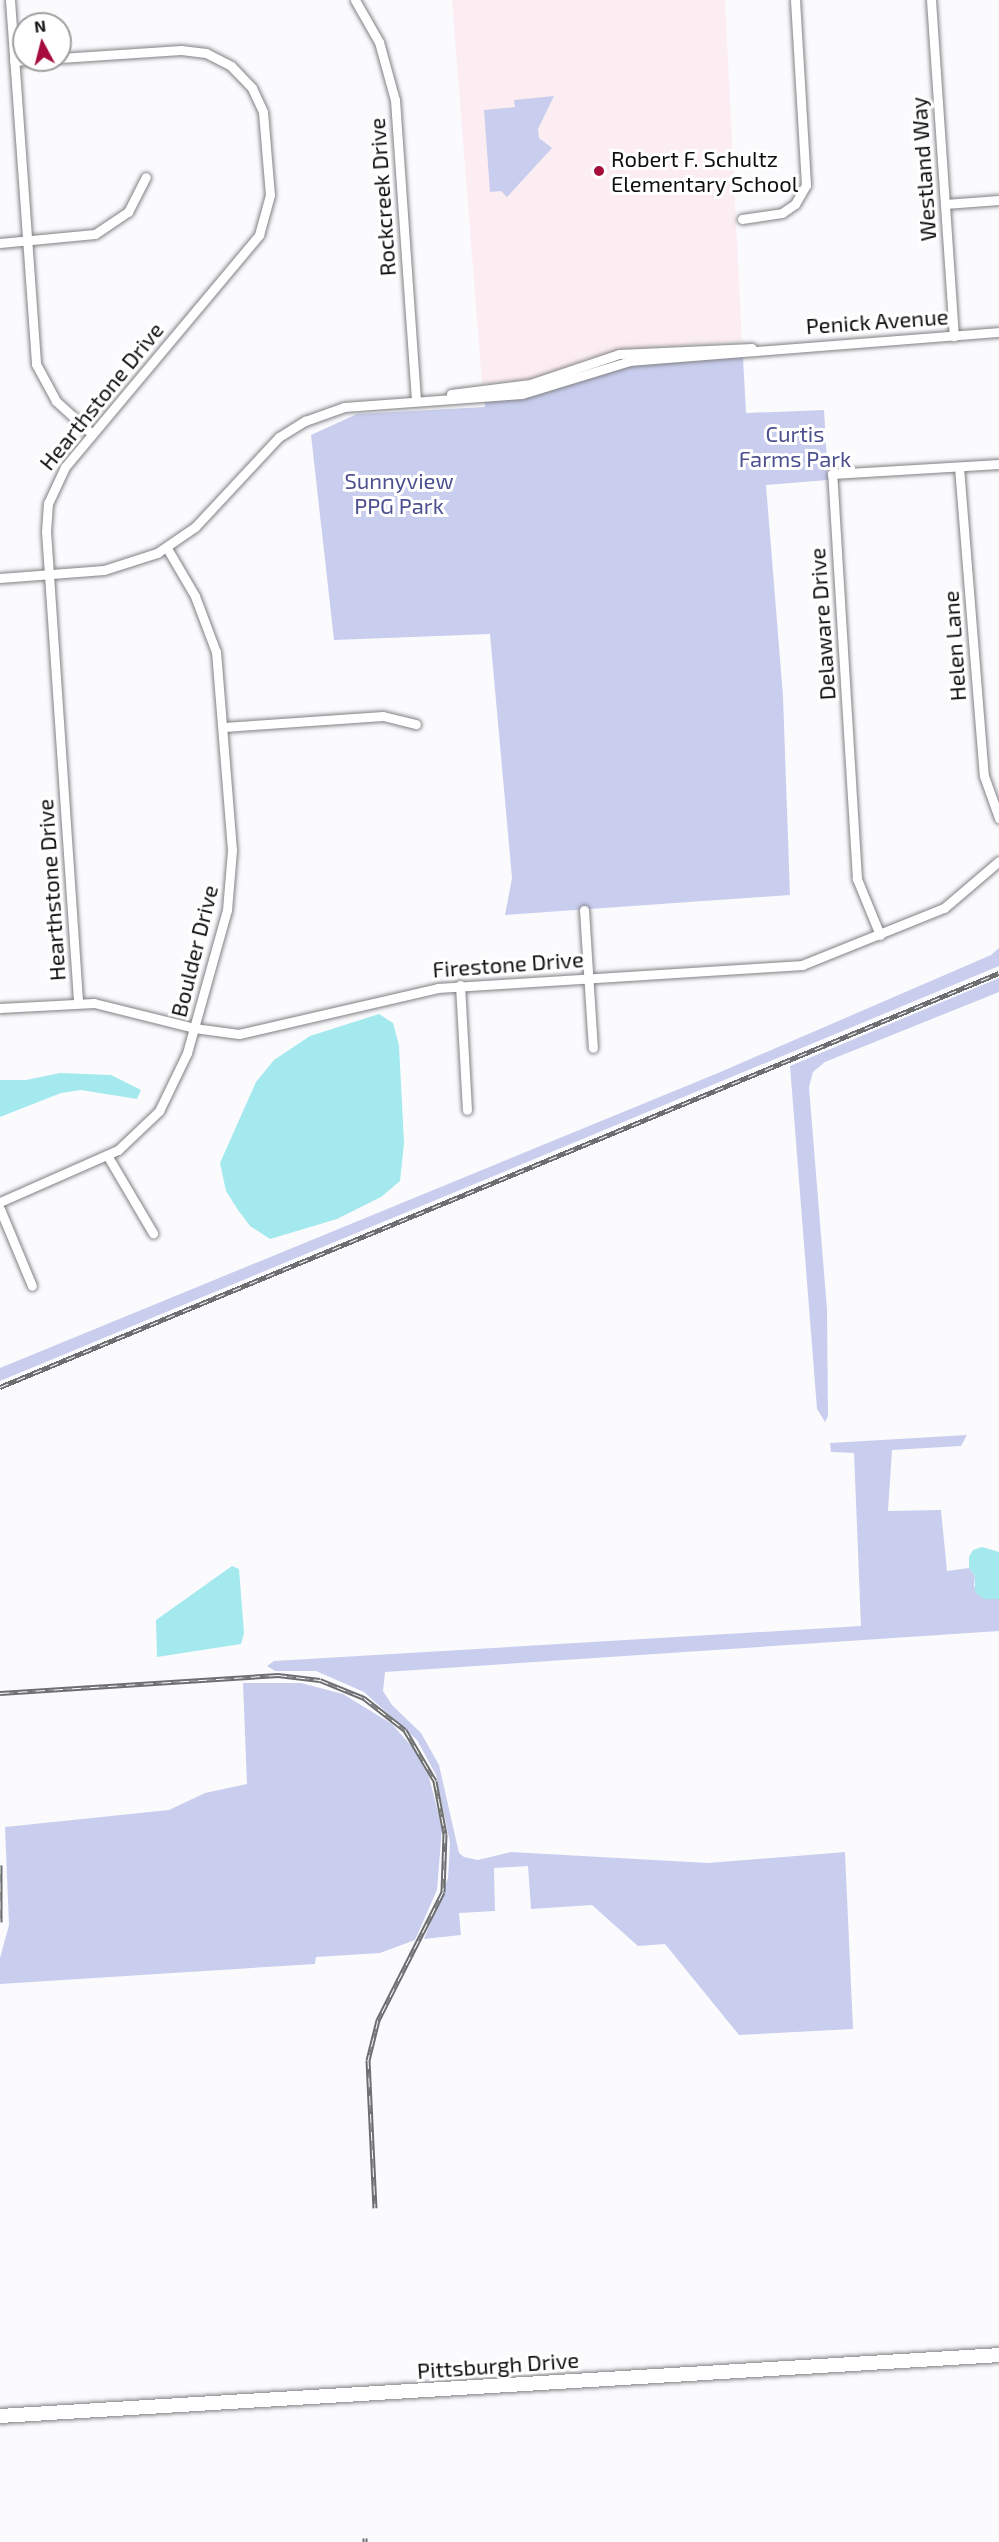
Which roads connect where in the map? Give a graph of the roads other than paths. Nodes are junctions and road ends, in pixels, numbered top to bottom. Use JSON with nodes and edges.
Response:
{"nodes":[{"id":1,"x":10,"y":0,"type":"edge"},
{"id":2,"x":369,"y":0,"type":"edge"},
{"id":3,"x":795,"y":0,"type":"edge"},
{"id":4,"x":931,"y":0,"type":"edge"},
{"id":5,"x":357,"y":3,"type":"edge"},
{"id":6,"x":12,"y":30,"type":"edge"},
{"id":7,"x":72,"y":57,"type":"edge"},
{"id":8,"x":15,"y":72,"type":"edge"},
{"id":9,"x":146,"y":177,"type":"dead end"},
{"id":10,"x":999,"y":200,"type":"edge"},
{"id":11,"x":945,"y":204,"type":"junction"},
{"id":12,"x":742,"y":219,"type":"dead end"},
{"id":13,"x":27,"y":242,"type":"junction"},
{"id":14,"x":0,"y":243,"type":"edge"},
{"id":15,"x":999,"y":332,"type":"edge"},
{"id":16,"x":954,"y":336,"type":"junction"},
{"id":17,"x":416,"y":399,"type":"junction"},
{"id":18,"x":92,"y":434,"type":"junction"},
{"id":19,"x":999,"y":464,"type":"edge"},
{"id":20,"x":960,"y":467,"type":"junction"},
{"id":21,"x":167,"y":548,"type":"junction"},
{"id":22,"x":49,"y":575,"type":"junction"},
{"id":23,"x":0,"y":578,"type":"edge"},
{"id":24,"x":416,"y":724,"type":"dead end"},
{"id":25,"x":224,"y":727,"type":"junction"},
{"id":26,"x":999,"y":818,"type":"edge"},
{"id":27,"x":999,"y":861,"type":"edge"},
{"id":28,"x":584,"y":910,"type":"dead end"},
{"id":29,"x":880,"y":935,"type":"junction"},
{"id":30,"x":589,"y":977,"type":"junction"},
{"id":31,"x":460,"y":985,"type":"junction"},
{"id":32,"x":78,"y":1002,"type":"junction"},
{"id":33,"x":0,"y":1008,"type":"edge"},
{"id":34,"x":194,"y":1028,"type":"junction"},
{"id":35,"x":593,"y":1048,"type":"dead end"},
{"id":36,"x":468,"y":1110,"type":"dead end"},
{"id":37,"x":107,"y":1155,"type":"junction"},
{"id":38,"x":0,"y":1202,"type":"edge"},
{"id":39,"x":0,"y":1209,"type":"edge"},
{"id":40,"x":153,"y":1233,"type":"dead end"},
{"id":41,"x":32,"y":1286,"type":"dead end"},
{"id":42,"x":999,"y":2355,"type":"edge"},
{"id":43,"x":0,"y":2416,"type":"edge"}],
"edges":[{"from":1,"to":6,"type":"street"},
{"from":2,"to":5,"type":"street"},
{"from":3,"to":12,"type":"street"},
{"from":4,"to":11,"type":"street","name":"Westland Way"},
{"from":5,"to":17,"type":"street","name":"Rockcreek Drive"},
{"from":7,"to":18,"type":"street","name":"Hearthstone Drive"},
{"from":8,"to":13,"type":"street"},
{"from":9,"to":13,"type":"street"},
{"from":10,"to":11,"type":"street"},
{"from":11,"to":16,"type":"street","name":"Westland Way"},
{"from":13,"to":14,"type":"street"},
{"from":13,"to":18,"type":"street"},
{"from":15,"to":16,"type":"street","name":"Penick Avenue"},
{"from":16,"to":17,"type":"street","name":"Penick Avenue"},
{"from":17,"to":21,"type":"street","name":"Penick Avenue"},
{"from":18,"to":22,"type":"street","name":"Hearthstone Drive"},
{"from":19,"to":20,"type":"street","name":"Delaware Drive"},
{"from":20,"to":26,"type":"street","name":"Helen Lane"},
{"from":20,"to":29,"type":"street","name":"Delaware Drive"},
{"from":21,"to":22,"type":"street","name":"Penick Avenue"},
{"from":21,"to":25,"type":"street","name":"Boulder Drive"},
{"from":22,"to":23,"type":"street","name":"Penick Avenue"},
{"from":22,"to":32,"type":"street","name":"Hearthstone Drive"},
{"from":24,"to":25,"type":"street"},
{"from":25,"to":34,"type":"street","name":"Boulder Drive"},
{"from":27,"to":29,"type":"street","name":"Firestone Drive"},
{"from":28,"to":30,"type":"street"},
{"from":29,"to":30,"type":"street","name":"Firestone Drive"},
{"from":30,"to":31,"type":"street","name":"Firestone Drive"},
{"from":30,"to":35,"type":"street"},
{"from":31,"to":34,"type":"street","name":"Firestone Drive"},
{"from":31,"to":36,"type":"street"},
{"from":32,"to":33,"type":"street","name":"Firestone Drive"},
{"from":32,"to":34,"type":"street","name":"Firestone Drive"},
{"from":34,"to":37,"type":"street","name":"Boulder Drive"},
{"from":37,"to":38,"type":"street","name":"Boulder Drive"},
{"from":37,"to":40,"type":"street"},
{"from":39,"to":41,"type":"street"},
{"from":42,"to":43,"type":"street","name":"Pittsburgh Drive"}]}
